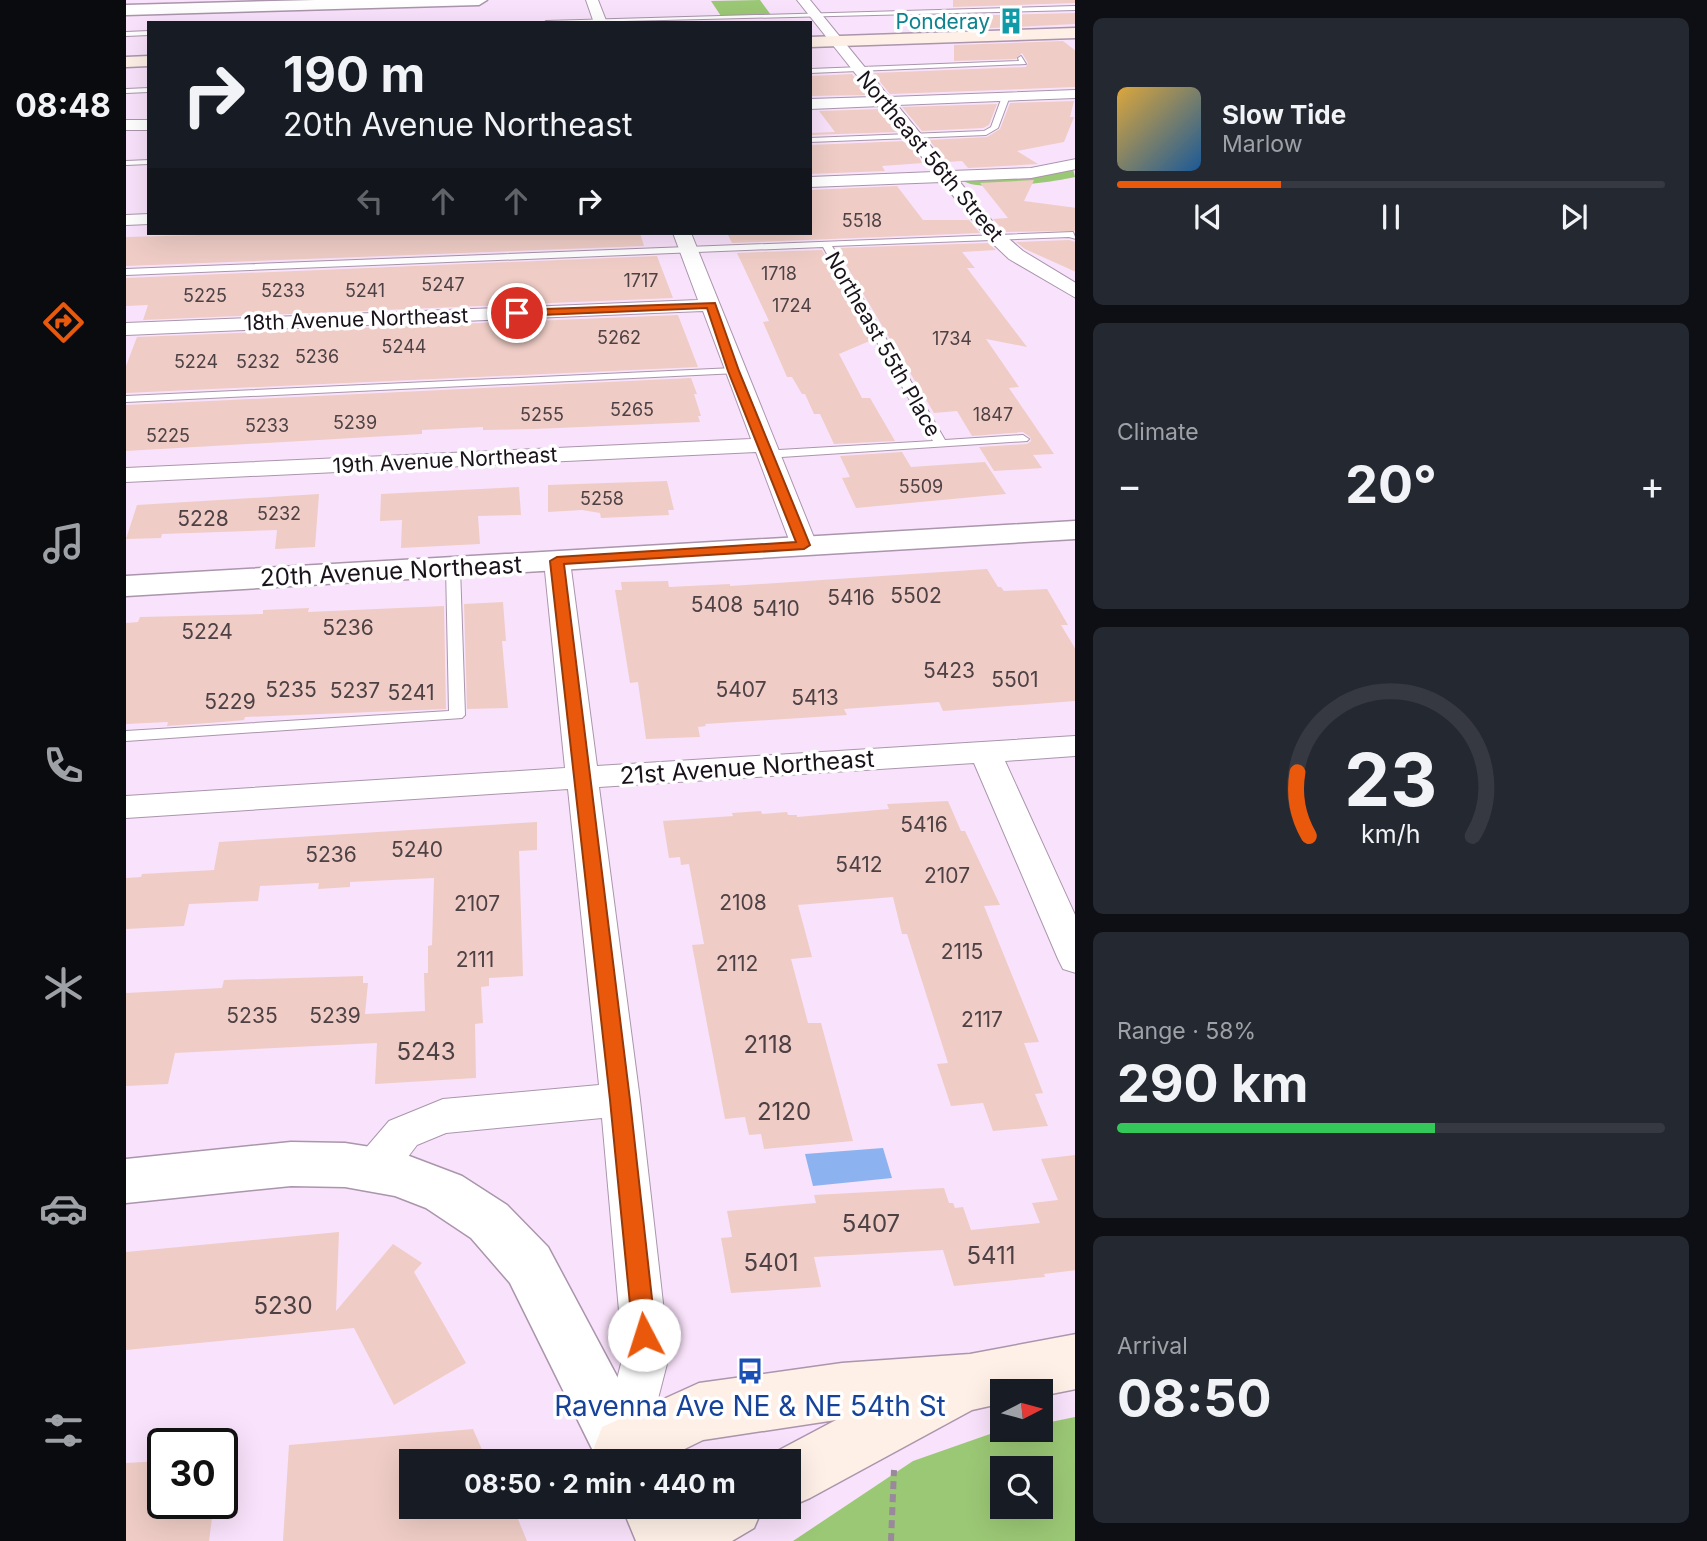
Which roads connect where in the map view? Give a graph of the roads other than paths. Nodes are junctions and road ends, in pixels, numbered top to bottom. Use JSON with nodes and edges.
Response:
{"nodes":[{"id":1,"x":478,"y":0,"type":"edge"},
{"id":2,"x":593,"y":0,"type":"edge"},
{"id":3,"x":803,"y":0,"type":"edge"},
{"id":4,"x":411,"y":1,"type":"edge"},
{"id":5,"x":281,"y":3,"type":"edge"},
{"id":6,"x":1075,"y":8,"type":"edge"},
{"id":7,"x":126,"y":10,"type":"edge"},
{"id":8,"x":816,"y":15,"type":"junction"},
{"id":9,"x":601,"y":21,"type":"edge"},
{"id":10,"x":632,"y":21,"type":"edge"},
{"id":11,"x":1073,"y":32,"type":"edge"},
{"id":12,"x":147,"y":33,"type":"edge"},
{"id":13,"x":126,"y":34,"type":"edge"},
{"id":14,"x":836,"y":41,"type":"junction"},
{"id":15,"x":812,"y":42,"type":"edge"},
{"id":16,"x":1021,"y":58,"type":"dead end"},
{"id":17,"x":147,"y":61,"type":"edge"},
{"id":18,"x":126,"y":62,"type":"edge"},
{"id":19,"x":859,"y":70,"type":"junction"},
{"id":20,"x":812,"y":71,"type":"edge"},
{"id":21,"x":147,"y":90,"type":"edge"},
{"id":22,"x":126,"y":91,"type":"edge"},
{"id":23,"x":1075,"y":94,"type":"edge"},
{"id":24,"x":1006,"y":96,"type":"junction"},
{"id":25,"x":885,"y":101,"type":"junction"},
{"id":26,"x":812,"y":104,"type":"edge"},
{"id":27,"x":126,"y":125,"type":"edge"},
{"id":28,"x":147,"y":125,"type":"edge"},
{"id":29,"x":915,"y":137,"type":"junction"},
{"id":30,"x":812,"y":140,"type":"edge"},
{"id":31,"x":147,"y":162,"type":"edge"},
{"id":32,"x":126,"y":163,"type":"edge"},
{"id":33,"x":1075,"y":164,"type":"edge"},
{"id":34,"x":947,"y":176,"type":"junction"},
{"id":35,"x":812,"y":181,"type":"edge"},
{"id":36,"x":1064,"y":185,"type":"dead end"},
{"id":37,"x":958,"y":190,"type":"junction"},
{"id":38,"x":812,"y":195,"type":"edge"},
{"id":39,"x":147,"y":204,"type":"edge"},
{"id":40,"x":126,"y":205,"type":"edge"},
{"id":41,"x":147,"y":219,"type":"edge"},
{"id":42,"x":126,"y":220,"type":"edge"},
{"id":43,"x":995,"y":236,"type":"junction"},
{"id":44,"x":1075,"y":236,"type":"edge"},
{"id":45,"x":685,"y":242,"type":"edge"},
{"id":46,"x":826,"y":244,"type":"junction"},
{"id":47,"x":126,"y":272,"type":"edge"},
{"id":48,"x":1075,"y":292,"type":"edge"},
{"id":49,"x":711,"y":305,"type":"junction"},
{"id":50,"x":126,"y":329,"type":"edge"},
{"id":51,"x":734,"y":371,"type":"junction"},
{"id":52,"x":126,"y":399,"type":"edge"},
{"id":53,"x":1023,"y":439,"type":"dead end"},
{"id":54,"x":941,"y":444,"type":"junction"},
{"id":55,"x":765,"y":450,"type":"junction"},
{"id":56,"x":126,"y":475,"type":"edge"},
{"id":57,"x":1075,"y":530,"type":"edge"},
{"id":58,"x":804,"y":545,"type":"junction"},
{"id":59,"x":557,"y":561,"type":"junction"},
{"id":60,"x":453,"y":567,"type":"junction"},
{"id":61,"x":126,"y":586,"type":"edge"},
{"id":62,"x":126,"y":736,"type":"edge"},
{"id":63,"x":1075,"y":746,"type":"edge"},
{"id":64,"x":985,"y":751,"type":"junction"},
{"id":65,"x":582,"y":778,"type":"junction"},
{"id":66,"x":126,"y":807,"type":"edge"},
{"id":67,"x":1075,"y":959,"type":"edge"},
{"id":68,"x":620,"y":1100,"type":"junction"},
{"id":69,"x":374,"y":1169,"type":"junction"},
{"id":70,"x":126,"y":1181,"type":"edge"},
{"id":71,"x":1075,"y":1361,"type":"edge"},
{"id":72,"x":970,"y":1382,"type":"junction"},
{"id":73,"x":623,"y":1449,"type":"edge"},
{"id":74,"x":627,"y":1449,"type":"edge"},
{"id":75,"x":636,"y":1449,"type":"edge"},
{"id":76,"x":801,"y":1471,"type":"edge"},
{"id":77,"x":658,"y":1519,"type":"edge"},
{"id":78,"x":710,"y":1519,"type":"edge"},
{"id":79,"x":669,"y":1541,"type":"edge"}],
"edges":[{"from":1,"to":4,"type":"street"},
{"from":2,"to":9,"type":"street"},
{"from":3,"to":8,"type":"street","name":"Northeast 56th Street"},
{"from":4,"to":5,"type":"street"},
{"from":5,"to":7,"type":"street"},
{"from":6,"to":8,"type":"lane"},
{"from":8,"to":10,"type":"lane"},
{"from":8,"to":14,"type":"street","name":"Northeast 56th Street"},
{"from":11,"to":14,"type":"main road"},
{"from":12,"to":13,"type":"lane"},
{"from":14,"to":15,"type":"main road"},
{"from":14,"to":19,"type":"street","name":"Northeast 56th Street"},
{"from":16,"to":19,"type":"lane"},
{"from":17,"to":18,"type":"main road"},
{"from":19,"to":20,"type":"lane"},
{"from":19,"to":25,"type":"street","name":"Northeast 56th Street"},
{"from":21,"to":22,"type":"lane"},
{"from":23,"to":24,"type":"street"},
{"from":24,"to":25,"type":"street"},
{"from":24,"to":29,"type":"lane"},
{"from":25,"to":26,"type":"street"},
{"from":25,"to":29,"type":"street","name":"Northeast 56th Street"},
{"from":27,"to":28,"type":"street"},
{"from":29,"to":30,"type":"lane"},
{"from":29,"to":34,"type":"street","name":"Northeast 56th Street"},
{"from":31,"to":32,"type":"lane"},
{"from":33,"to":34,"type":"street"},
{"from":34,"to":35,"type":"street"},
{"from":34,"to":37,"type":"street","name":"Northeast 56th Street"},
{"from":36,"to":37,"type":"street"},
{"from":37,"to":38,"type":"street"},
{"from":37,"to":43,"type":"street","name":"Northeast 56th Street"},
{"from":39,"to":40,"type":"street"},
{"from":41,"to":42,"type":"street"},
{"from":43,"to":44,"type":"lane"},
{"from":43,"to":46,"type":"lane"},
{"from":43,"to":48,"type":"street","name":"Northeast 56th Street"},
{"from":45,"to":46,"type":"lane"},
{"from":45,"to":47,"type":"lane"},
{"from":45,"to":49,"type":"street"},
{"from":46,"to":54,"type":"lane","name":"Northeast 55th Place"},
{"from":49,"to":50,"type":"street","name":"18th Avenue Northeast"},
{"from":49,"to":51,"type":"street"},
{"from":51,"to":52,"type":"lane"},
{"from":51,"to":55,"type":"street"},
{"from":53,"to":54,"type":"lane","name":"19th Avenue Northeast"},
{"from":54,"to":55,"type":"lane","name":"19th Avenue Northeast"},
{"from":55,"to":56,"type":"street","name":"19th Avenue Northeast"},
{"from":55,"to":58,"type":"street"},
{"from":57,"to":58,"type":"street","name":"20th Avenue Northeast"},
{"from":58,"to":59,"type":"street","name":"20th Avenue Northeast"},
{"from":59,"to":60,"type":"street","name":"20th Avenue Northeast"},
{"from":59,"to":65,"type":"street"},
{"from":60,"to":61,"type":"street","name":"20th Avenue Northeast"},
{"from":60,"to":62,"type":"lane"},
{"from":63,"to":64,"type":"street","name":"21st Avenue Northeast"},
{"from":64,"to":65,"type":"street","name":"21st Avenue Northeast"},
{"from":64,"to":67,"type":"street"},
{"from":65,"to":66,"type":"street","name":"21st Avenue Northeast"},
{"from":65,"to":68,"type":"street"},
{"from":68,"to":69,"type":"street"},
{"from":68,"to":74,"type":"street"},
{"from":69,"to":70,"type":"street"},
{"from":69,"to":73,"type":"street"},
{"from":71,"to":72,"type":"main road"},
{"from":72,"to":75,"type":"main road"},
{"from":72,"to":76,"type":"main road"},
{"from":77,"to":79,"type":"main road"},
{"from":78,"to":79,"type":"main road"}]}
